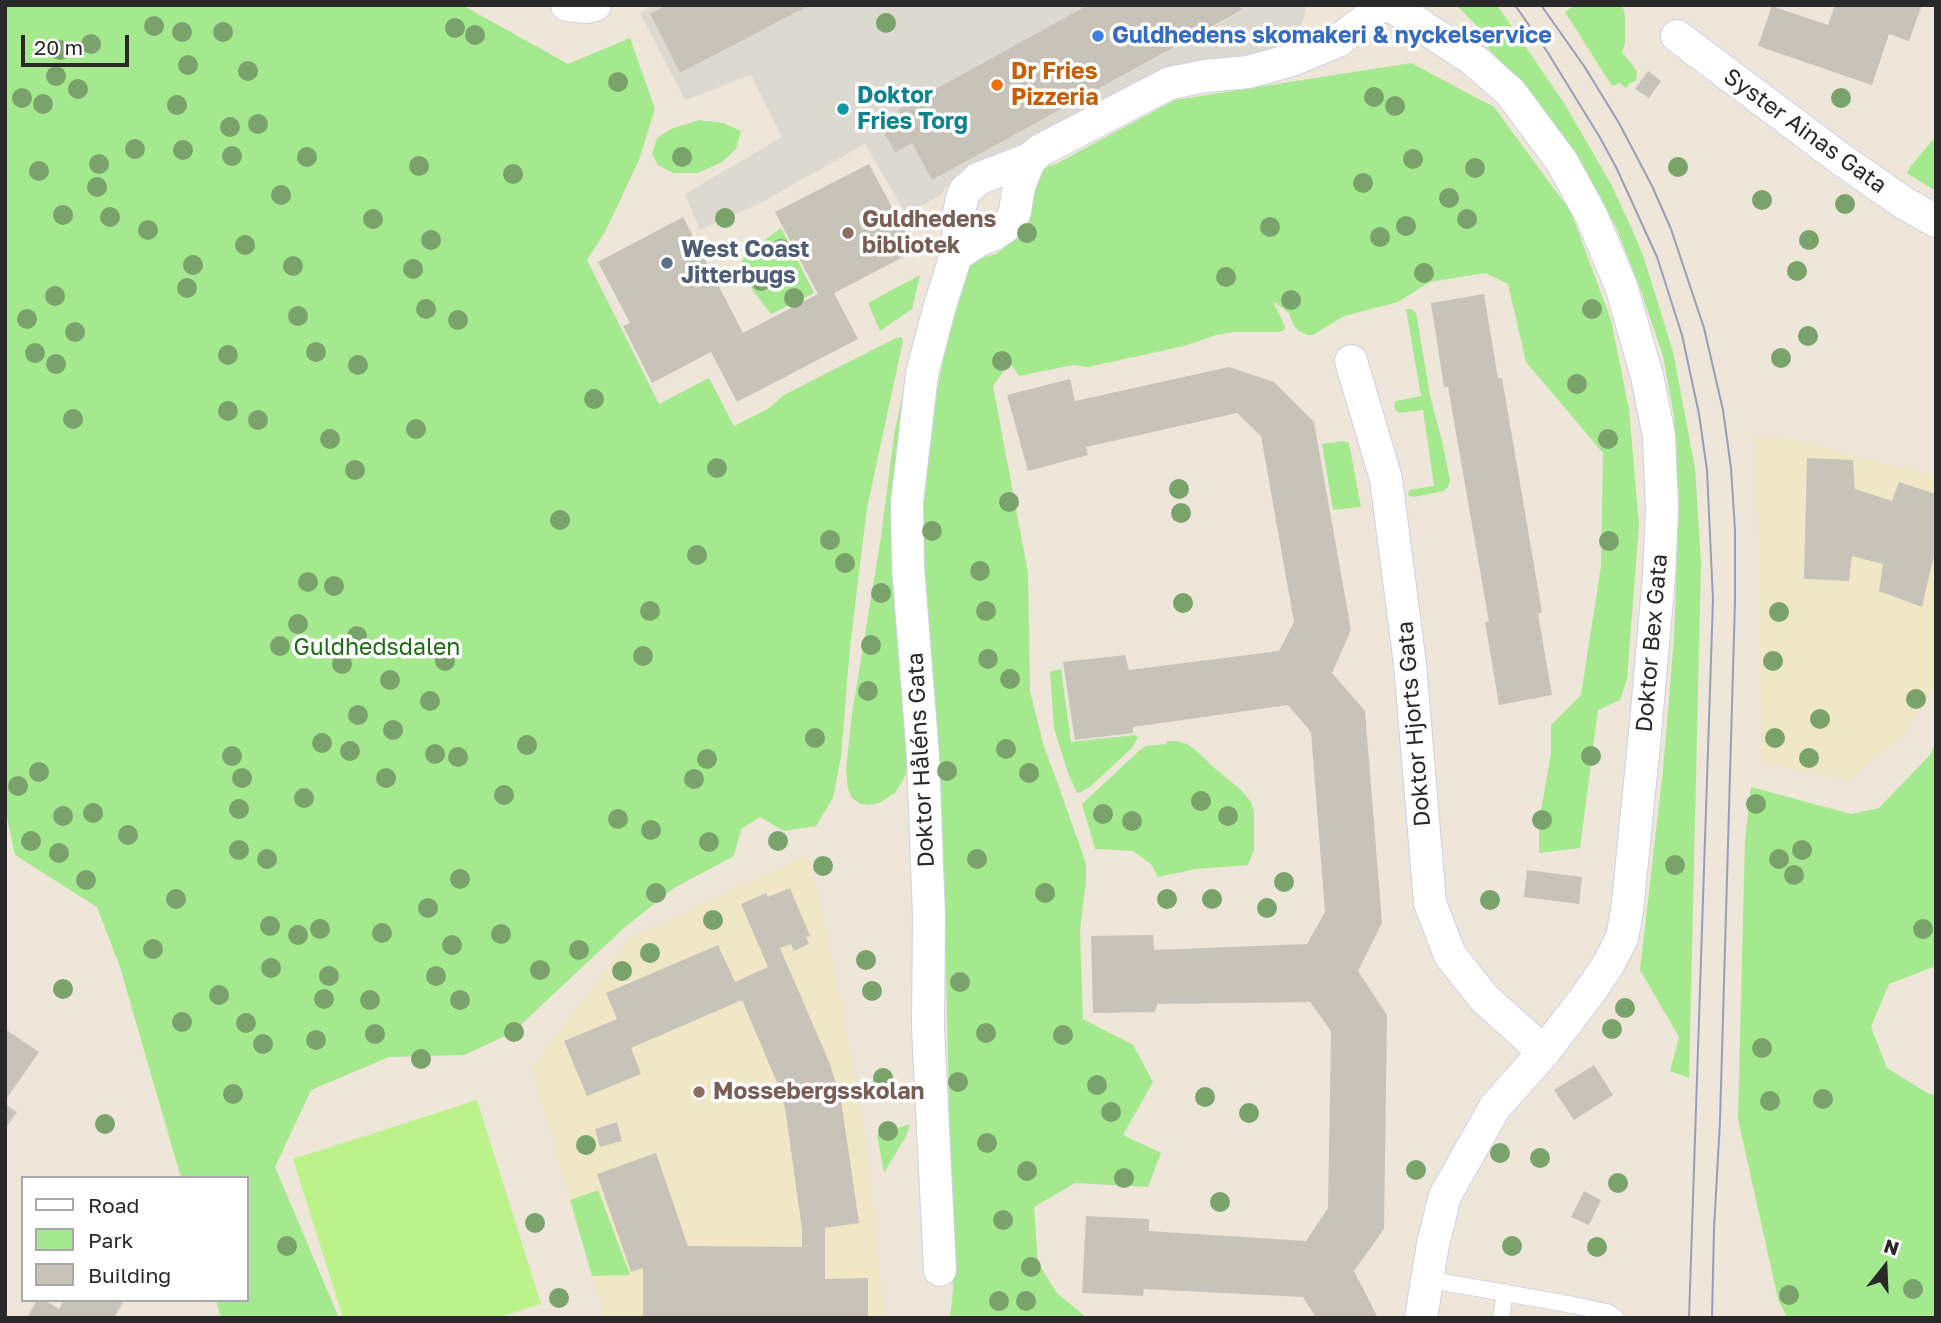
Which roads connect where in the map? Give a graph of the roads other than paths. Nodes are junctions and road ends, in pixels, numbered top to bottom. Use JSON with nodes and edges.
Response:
{"nodes":[{"id":1,"x":567,"y":5,"type":"edge"},
{"id":2,"x":595,"y":5,"type":"edge"},
{"id":3,"x":1380,"y":5,"type":"edge"},
{"id":4,"x":1390,"y":5,"type":"edge"},
{"id":5,"x":1677,"y":36,"type":"dead end"},
{"id":6,"x":1030,"y":159,"type":"junction"},
{"id":7,"x":1936,"y":221,"type":"edge"},
{"id":8,"x":956,"y":255,"type":"junction"},
{"id":9,"x":1351,"y":361,"type":"dead end"},
{"id":10,"x":1544,"y":1052,"type":"junction"},
{"id":11,"x":940,"y":1270,"type":"dead end"},
{"id":12,"x":1426,"y":1279,"type":"junction"},
{"id":13,"x":1505,"y":1292,"type":"junction"},
{"id":14,"x":1421,"y":1318,"type":"edge"},
{"id":15,"x":1501,"y":1318,"type":"edge"},
{"id":16,"x":1616,"y":1318,"type":"edge"}],
"edges":[{"from":1,"to":2,"type":"street"},
{"from":3,"to":6,"type":"street","name":"Doktor Håléns Gata"},
{"from":4,"to":10,"type":"street","name":"Doktor Bex Gata"},
{"from":5,"to":7,"type":"street","name":"Syster Ainas Gata"},
{"from":6,"to":8,"type":"street"},
{"from":6,"to":8,"type":"street","name":"Doktor Håléns Gata"},
{"from":8,"to":11,"type":"street","name":"Doktor Håléns Gata"},
{"from":9,"to":10,"type":"street","name":"Doktor Hjorts Gata"},
{"from":10,"to":12,"type":"street","name":"Doktor Bex Gata"},
{"from":12,"to":13,"type":"lane"},
{"from":12,"to":14,"type":"street","name":"Doktor Bex Gata"},
{"from":13,"to":15,"type":"lane"},
{"from":13,"to":16,"type":"lane"}]}
